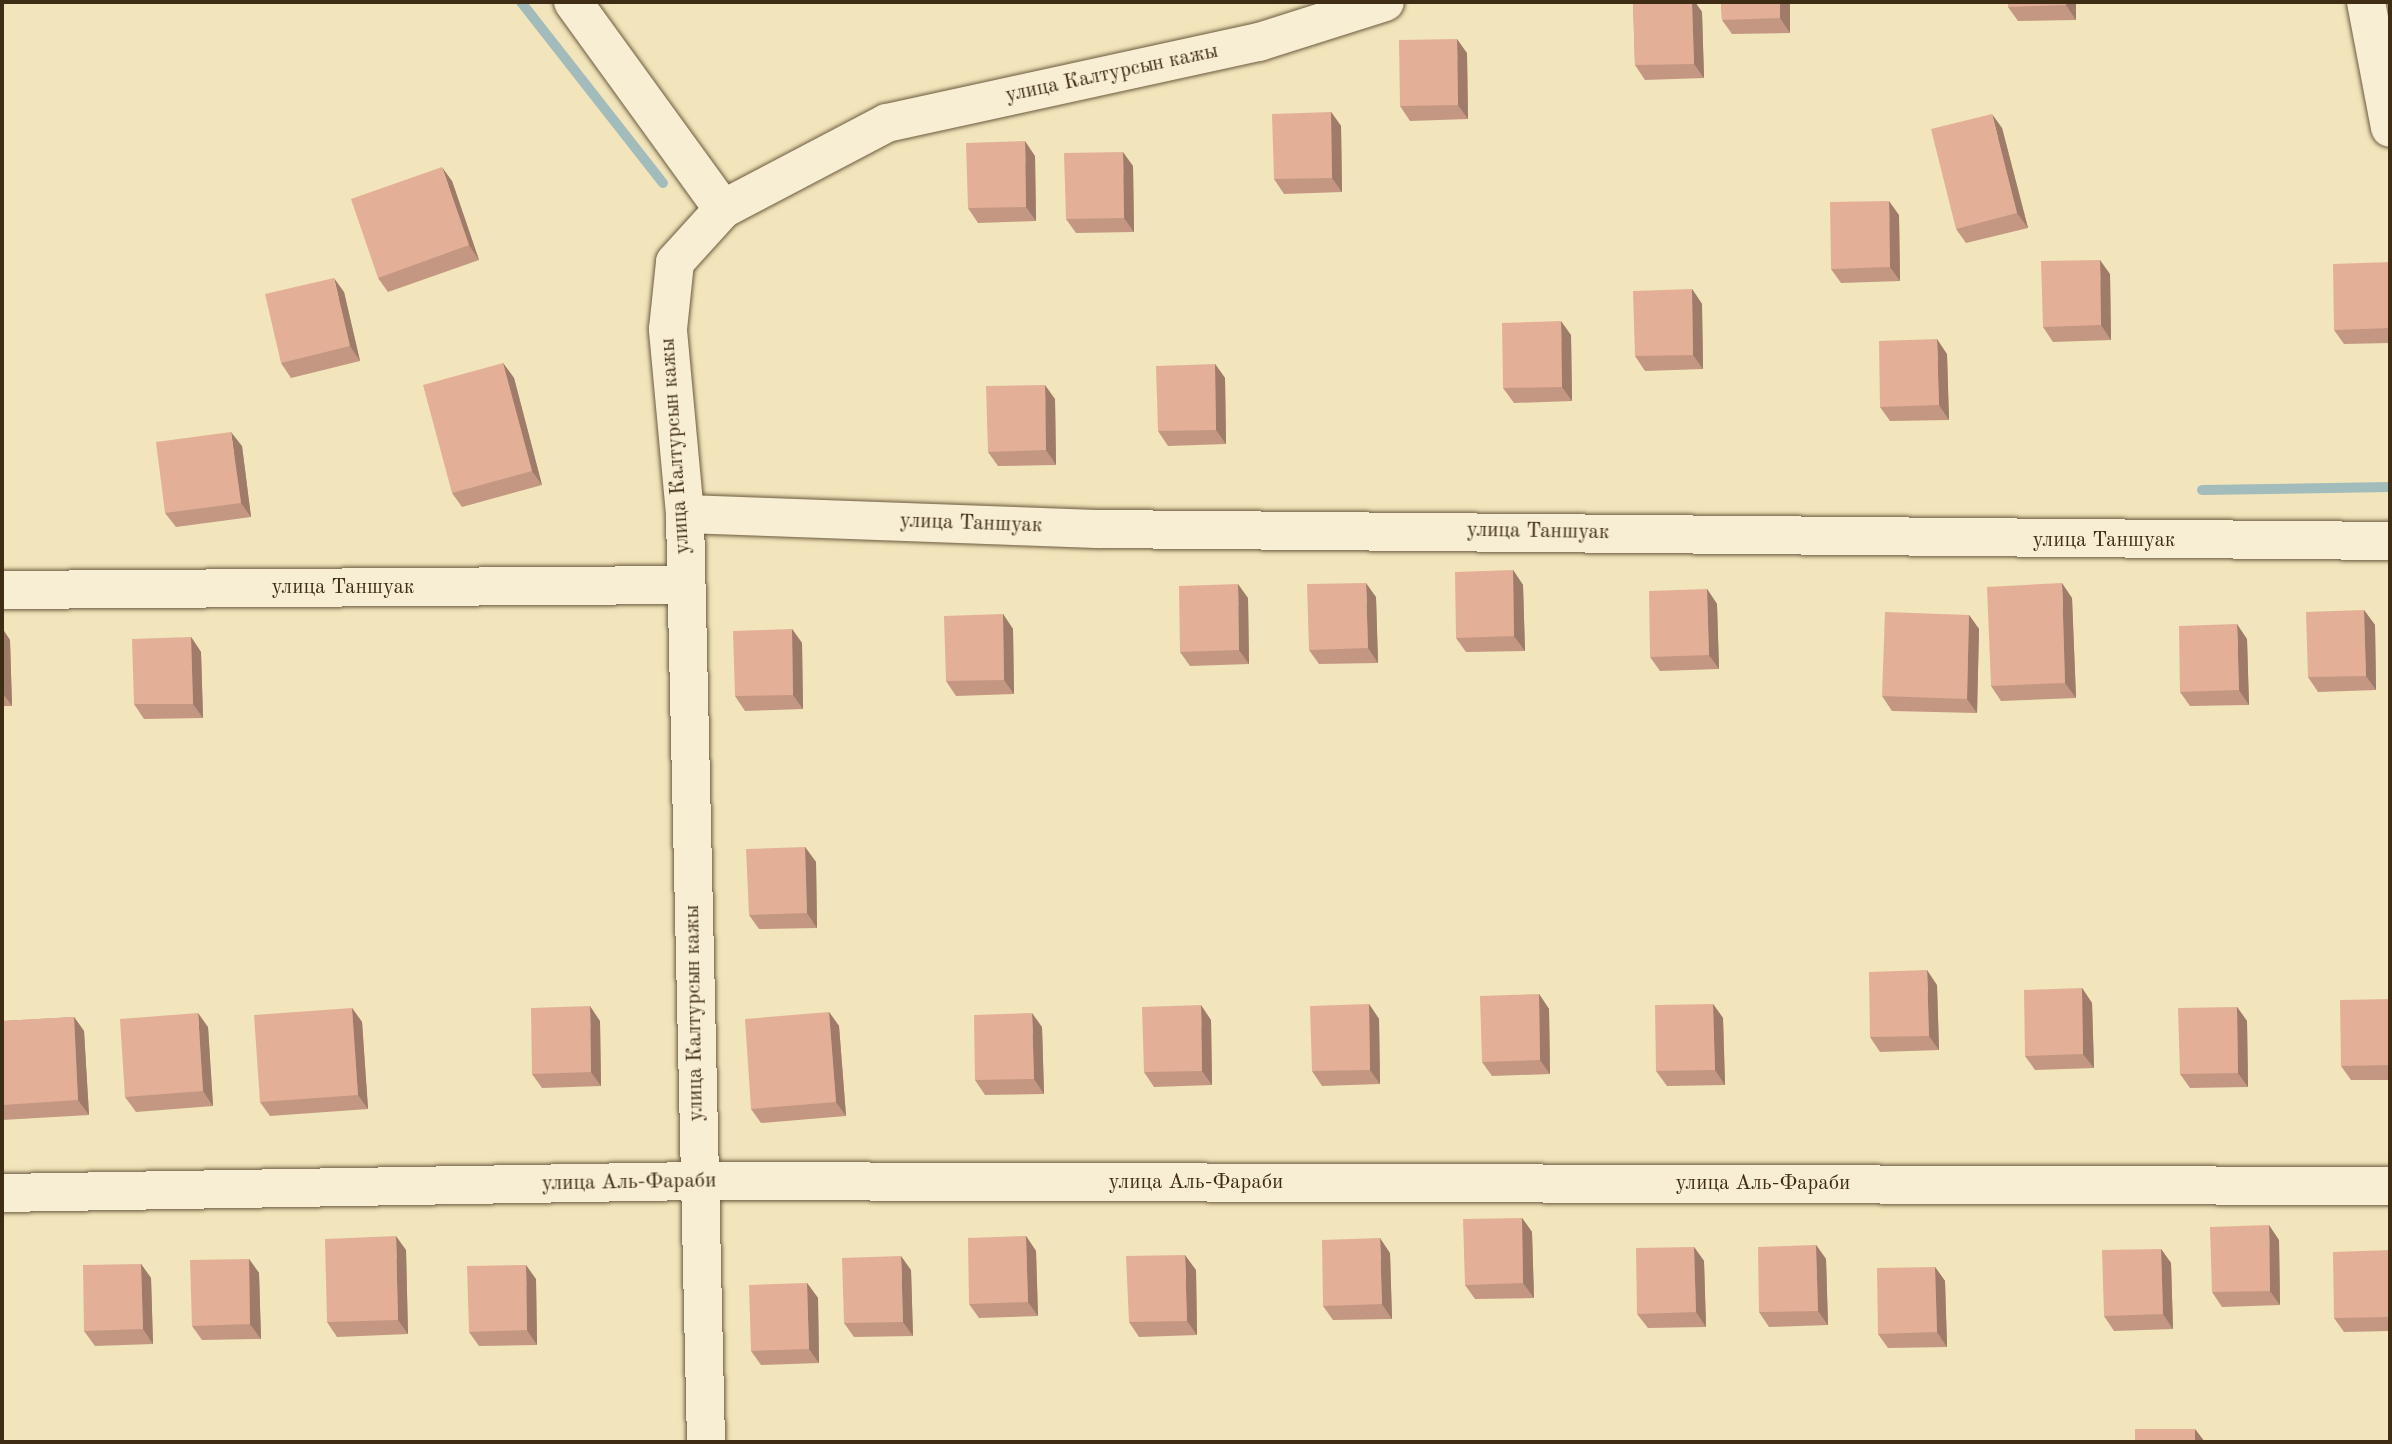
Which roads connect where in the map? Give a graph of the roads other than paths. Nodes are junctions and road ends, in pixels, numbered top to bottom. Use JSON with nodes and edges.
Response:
{"nodes":[{"id":1,"x":573,"y":2,"type":"edge"},
{"id":2,"x":1385,"y":2,"type":"edge"},
{"id":3,"x":2366,"y":2,"type":"edge"},
{"id":4,"x":2390,"y":128,"type":"edge"},
{"id":5,"x":723,"y":209,"type":"junction"},
{"id":6,"x":685,"y":514,"type":"junction"},
{"id":7,"x":2390,"y":541,"type":"edge"},
{"id":8,"x":684,"y":585,"type":"junction"},
{"id":9,"x":2,"y":590,"type":"edge"},
{"id":10,"x":699,"y":1181,"type":"junction"},
{"id":11,"x":2390,"y":1186,"type":"edge"},
{"id":12,"x":2,"y":1193,"type":"edge"},
{"id":13,"x":706,"y":1442,"type":"edge"}],
"edges":[{"from":1,"to":5,"type":"street"},
{"from":2,"to":5,"type":"street","name":"улица Калтурсын кажы"},
{"from":3,"to":4,"type":"street"},
{"from":5,"to":6,"type":"street","name":"улица Калтурсын кажы"},
{"from":6,"to":7,"type":"street","name":"улица Таншуак"},
{"from":6,"to":8,"type":"street","name":"улица Калтурсын кажы"},
{"from":8,"to":9,"type":"street","name":"улица Таншуак"},
{"from":8,"to":10,"type":"street","name":"улица Калтурсын кажы"},
{"from":10,"to":11,"type":"street","name":"улица Аль-Фараби"},
{"from":10,"to":12,"type":"street","name":"улица Аль-Фараби"},
{"from":10,"to":13,"type":"street","name":"улица Калтурсын кажы"}]}
